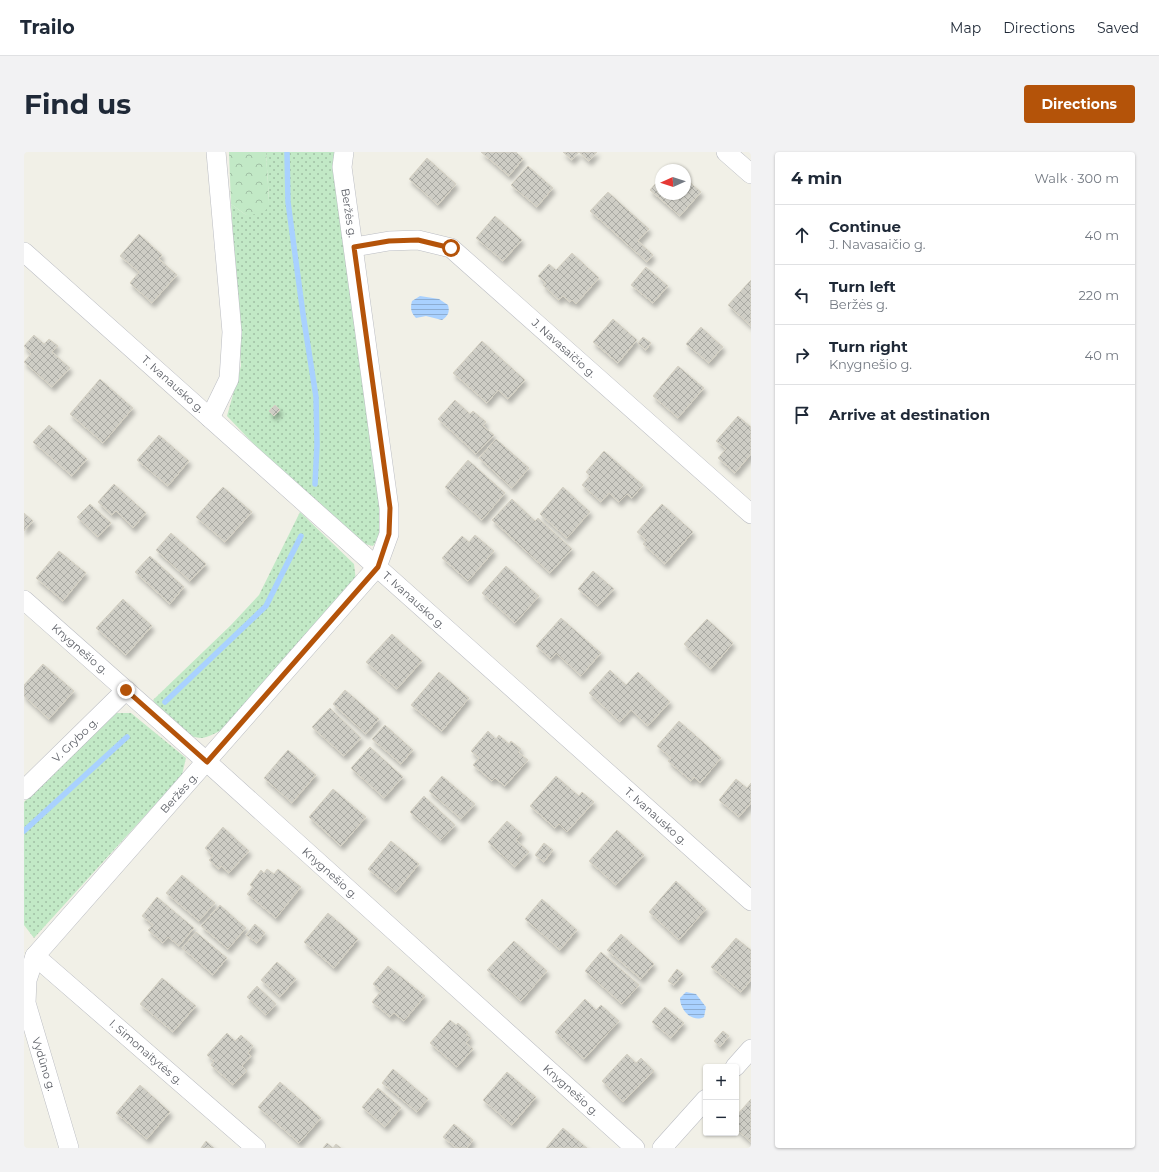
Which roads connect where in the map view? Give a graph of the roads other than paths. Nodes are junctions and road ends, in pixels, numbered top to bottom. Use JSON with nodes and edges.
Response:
{"nodes":[{"id":1,"x":216,"y":152,"type":"edge"},
{"id":2,"x":344,"y":152,"type":"edge"},
{"id":3,"x":726,"y":152,"type":"edge"},
{"id":4,"x":751,"y":174,"type":"edge"},
{"id":5,"x":354,"y":247,"type":"junction"},
{"id":6,"x":24,"y":252,"type":"edge"},
{"id":7,"x":210,"y":418,"type":"junction"},
{"id":8,"x":751,"y":514,"type":"edge"},
{"id":9,"x":378,"y":567,"type":"junction"},
{"id":10,"x":24,"y":600,"type":"edge"},
{"id":11,"x":126,"y":690,"type":"junction"},
{"id":12,"x":207,"y":762,"type":"junction"},
{"id":13,"x":24,"y":790,"type":"edge"},
{"id":14,"x":751,"y":900,"type":"edge"},
{"id":15,"x":35,"y":956,"type":"junction"},
{"id":16,"x":751,"y":1049,"type":"edge"},
{"id":17,"x":738,"y":1064,"type":"edge"},
{"id":18,"x":705,"y":1100,"type":"edge"},
{"id":19,"x":69,"y":1148,"type":"edge"},
{"id":20,"x":256,"y":1148,"type":"edge"},
{"id":21,"x":635,"y":1148,"type":"edge"},
{"id":22,"x":662,"y":1148,"type":"edge"}],
"edges":[{"from":1,"to":7,"type":"street"},
{"from":2,"to":5,"type":"street","name":"Beržės g."},
{"from":3,"to":4,"type":"street"},
{"from":5,"to":8,"type":"street","name":"J. Navasaičio g."},
{"from":5,"to":9,"type":"street","name":"Beržės g."},
{"from":6,"to":7,"type":"street","name":"T. Ivanausko g."},
{"from":7,"to":9,"type":"street","name":"T. Ivanausko g."},
{"from":9,"to":12,"type":"street","name":"Beržės g."},
{"from":9,"to":14,"type":"street","name":"T. Ivanausko g."},
{"from":10,"to":11,"type":"street","name":"Knygnešio g."},
{"from":11,"to":12,"type":"street","name":"Knygnešio g."},
{"from":11,"to":13,"type":"street","name":"V. Grybo g."},
{"from":12,"to":15,"type":"street","name":"Beržės g."},
{"from":12,"to":21,"type":"street","name":"Knygnešio g."},
{"from":15,"to":19,"type":"street","name":"Vydūno g."},
{"from":15,"to":20,"type":"street","name":"I. Simonaitytės g."},
{"from":16,"to":17,"type":"street"},
{"from":18,"to":22,"type":"street"}]}
